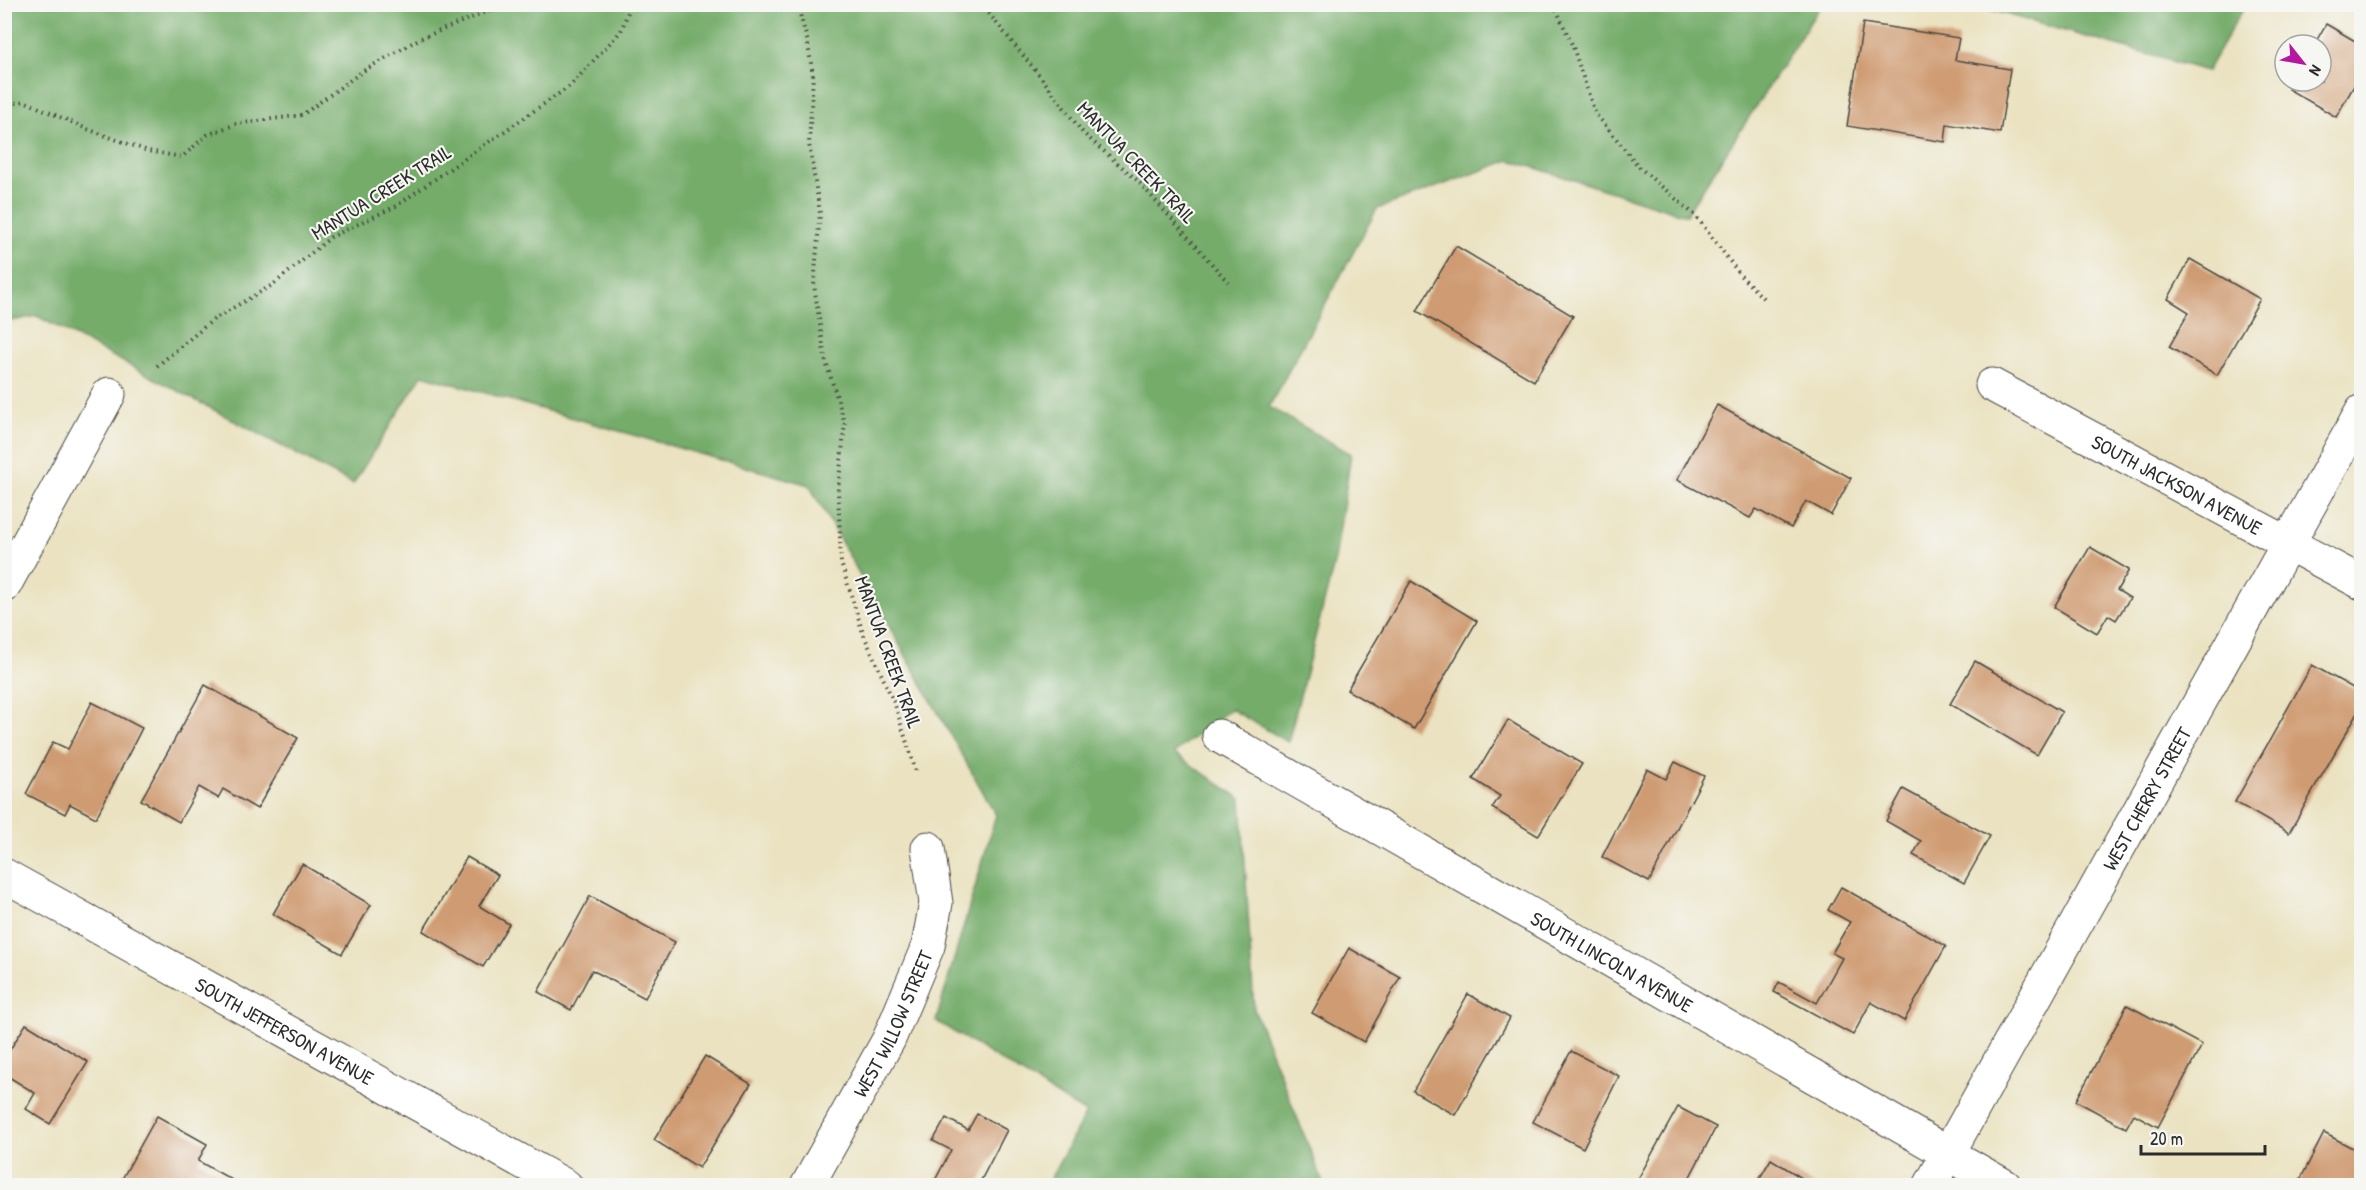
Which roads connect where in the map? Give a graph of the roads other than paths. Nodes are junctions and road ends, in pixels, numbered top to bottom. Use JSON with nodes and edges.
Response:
{"nodes":[{"id":1,"x":1992,"y":385,"type":"dead end"},
{"id":2,"x":109,"y":394,"type":"dead end"},
{"id":3,"x":2361,"y":411,"type":"edge"},
{"id":4,"x":2289,"y":542,"type":"junction"},
{"id":5,"x":2361,"y":583,"type":"edge"},
{"id":6,"x":4,"y":586,"type":"edge"},
{"id":7,"x":1219,"y":736,"type":"dead end"},
{"id":8,"x":928,"y":848,"type":"dead end"},
{"id":9,"x":4,"y":875,"type":"edge"},
{"id":10,"x":1948,"y":1154,"type":"junction"},
{"id":11,"x":566,"y":1185,"type":"edge"},
{"id":12,"x":807,"y":1185,"type":"edge"},
{"id":13,"x":1930,"y":1185,"type":"edge"},
{"id":14,"x":2005,"y":1185,"type":"edge"}],
"edges":[{"from":1,"to":4,"type":"street","name":"SOUTH JACKSON AVENUE"},
{"from":2,"to":6,"type":"street"},
{"from":3,"to":4,"type":"street","name":"WEST CHERRY STREET"},
{"from":4,"to":5,"type":"street","name":"SOUTH JACKSON AVENUE"},
{"from":4,"to":10,"type":"street","name":"WEST CHERRY STREET"},
{"from":7,"to":10,"type":"street","name":"SOUTH LINCOLN AVENUE"},
{"from":8,"to":12,"type":"street","name":"WEST WILLOW STREET"},
{"from":9,"to":11,"type":"street","name":"SOUTH JEFFERSON AVENUE"},
{"from":10,"to":13,"type":"street","name":"WEST CHERRY STREET"},
{"from":10,"to":14,"type":"street","name":"SOUTH LINCOLN AVENUE"}]}
